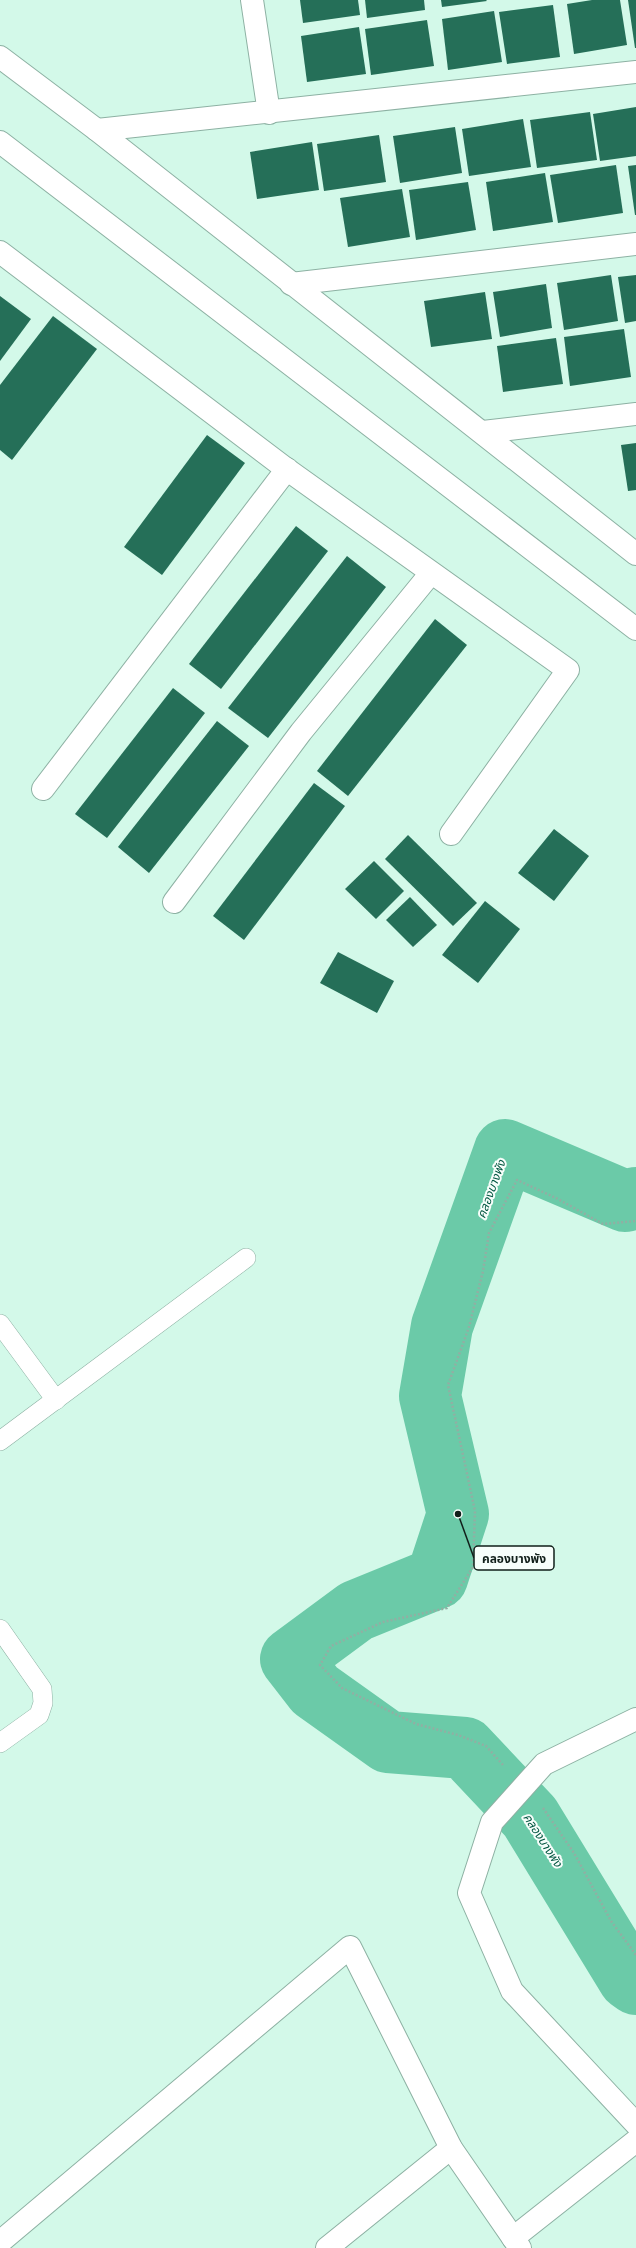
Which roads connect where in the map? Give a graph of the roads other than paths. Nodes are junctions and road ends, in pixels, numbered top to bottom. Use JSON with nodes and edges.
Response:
{"nodes":[{"id":1,"x":252,"y":0,"type":"edge"},
{"id":2,"x":0,"y":57,"type":"edge"},
{"id":3,"x":636,"y":72,"type":"edge"},
{"id":4,"x":269,"y":113,"type":"junction"},
{"id":5,"x":97,"y":130,"type":"junction"},
{"id":6,"x":0,"y":142,"type":"edge"},
{"id":7,"x":636,"y":244,"type":"edge"},
{"id":8,"x":0,"y":252,"type":"edge"},
{"id":9,"x":292,"y":284,"type":"junction"},
{"id":10,"x":636,"y":414,"type":"edge"},
{"id":11,"x":483,"y":432,"type":"junction"},
{"id":12,"x":286,"y":469,"type":"junction"},
{"id":13,"x":636,"y":554,"type":"edge"},
{"id":14,"x":432,"y":573,"type":"junction"},
{"id":15,"x":636,"y":629,"type":"edge"},
{"id":16,"x":43,"y":789,"type":"dead end"},
{"id":17,"x":451,"y":834,"type":"dead end"},
{"id":18,"x":174,"y":902,"type":"dead end"},
{"id":19,"x":246,"y":1258,"type":"dead end"},
{"id":20,"x":0,"y":1324,"type":"edge"},
{"id":21,"x":56,"y":1400,"type":"junction"},
{"id":22,"x":0,"y":1441,"type":"edge"},
{"id":23,"x":0,"y":1629,"type":"edge"},
{"id":24,"x":636,"y":1719,"type":"edge"},
{"id":25,"x":0,"y":1742,"type":"edge"},
{"id":26,"x":636,"y":2124,"type":"edge"},
{"id":27,"x":636,"y":2141,"type":"edge"},
{"id":28,"x":451,"y":2148,"type":"junction"},
{"id":29,"x":0,"y":2242,"type":"edge"},
{"id":30,"x":516,"y":2243,"type":"edge"},
{"id":31,"x":327,"y":2248,"type":"edge"}],
"edges":[{"from":1,"to":4,"type":"street"},
{"from":2,"to":5,"type":"street"},
{"from":3,"to":4,"type":"street"},
{"from":4,"to":5,"type":"street"},
{"from":5,"to":9,"type":"street"},
{"from":6,"to":15,"type":"street"},
{"from":7,"to":9,"type":"street"},
{"from":8,"to":12,"type":"street"},
{"from":9,"to":11,"type":"street"},
{"from":10,"to":11,"type":"street"},
{"from":11,"to":13,"type":"street"},
{"from":12,"to":14,"type":"street"},
{"from":12,"to":16,"type":"street"},
{"from":14,"to":17,"type":"street"},
{"from":14,"to":18,"type":"street"},
{"from":19,"to":21,"type":"lane"},
{"from":20,"to":21,"type":"lane"},
{"from":21,"to":22,"type":"lane"},
{"from":23,"to":25,"type":"lane"},
{"from":24,"to":26,"type":"street"},
{"from":27,"to":30,"type":"street"},
{"from":28,"to":29,"type":"street"},
{"from":28,"to":30,"type":"street"},
{"from":28,"to":31,"type":"street"}]}
